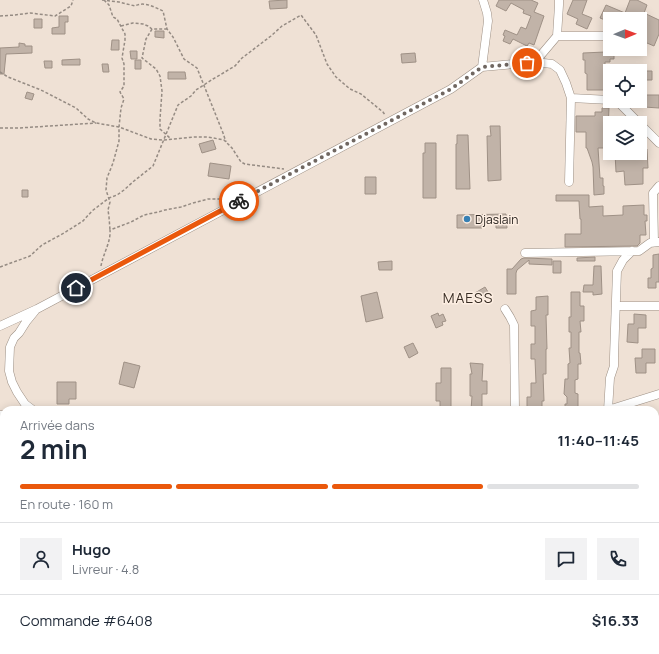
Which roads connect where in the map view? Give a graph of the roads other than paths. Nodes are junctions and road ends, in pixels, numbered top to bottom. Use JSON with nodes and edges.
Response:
{"nodes":[{"id":1,"x":483,"y":0,"type":"edge"},
{"id":2,"x":558,"y":0,"type":"edge"},
{"id":3,"x":557,"y":36,"type":"junction"},
{"id":4,"x":603,"y":36,"type":"edge"},
{"id":5,"x":535,"y":62,"type":"junction"},
{"id":6,"x":482,"y":67,"type":"junction"},
{"id":7,"x":571,"y":98,"type":"junction"},
{"id":8,"x":603,"y":100,"type":"edge"},
{"id":9,"x":624,"y":108,"type":"edge"},
{"id":10,"x":633,"y":116,"type":"edge"},
{"id":11,"x":647,"y":130,"type":"edge"},
{"id":12,"x":659,"y":143,"type":"edge"},
{"id":13,"x":569,"y":182,"type":"dead end"},
{"id":14,"x":659,"y":186,"type":"edge"},
{"id":15,"x":656,"y":242,"type":"edge"},
{"id":16,"x":632,"y":251,"type":"junction"},
{"id":17,"x":525,"y":253,"type":"dead end"},
{"id":18,"x":616,"y":306,"type":"junction"},
{"id":19,"x":659,"y":306,"type":"edge"},
{"id":20,"x":37,"y":309,"type":"junction"},
{"id":21,"x":505,"y":309,"type":"dead end"},
{"id":22,"x":0,"y":326,"type":"edge"},
{"id":23,"x":659,"y":394,"type":"edge"},
{"id":24,"x":28,"y":406,"type":"edge"},
{"id":25,"x":515,"y":406,"type":"edge"},
{"id":26,"x":608,"y":406,"type":"edge"},
{"id":27,"x":621,"y":406,"type":"edge"}],
"edges":[{"from":1,"to":6,"type":"street"},
{"from":2,"to":3,"type":"street"},
{"from":3,"to":4,"type":"street"},
{"from":3,"to":5,"type":"street"},
{"from":5,"to":6,"type":"street"},
{"from":5,"to":7,"type":"street"},
{"from":6,"to":20,"type":"street"},
{"from":7,"to":8,"type":"street"},
{"from":7,"to":13,"type":"street"},
{"from":9,"to":10,"type":"street"},
{"from":11,"to":12,"type":"street"},
{"from":14,"to":15,"type":"street"},
{"from":15,"to":16,"type":"street"},
{"from":16,"to":17,"type":"street"},
{"from":16,"to":18,"type":"street"},
{"from":18,"to":19,"type":"street"},
{"from":18,"to":26,"type":"street"},
{"from":20,"to":22,"type":"street"},
{"from":20,"to":24,"type":"street"},
{"from":21,"to":25,"type":"street"},
{"from":23,"to":27,"type":"street"}]}
